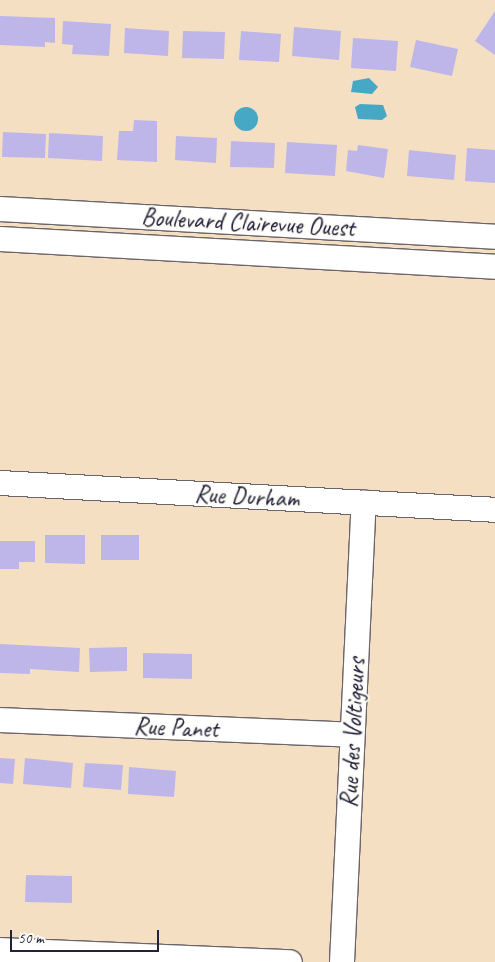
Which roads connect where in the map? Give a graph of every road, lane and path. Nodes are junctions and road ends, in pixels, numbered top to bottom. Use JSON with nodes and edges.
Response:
{"nodes":[{"id":1,"x":0,"y":210,"type":"edge"},
{"id":2,"x":495,"y":237,"type":"edge"},
{"id":3,"x":0,"y":239,"type":"edge"},
{"id":4,"x":495,"y":267,"type":"edge"},
{"id":5,"x":0,"y":483,"type":"edge"},
{"id":6,"x":364,"y":503,"type":"junction"},
{"id":7,"x":495,"y":510,"type":"edge"},
{"id":8,"x":0,"y":720,"type":"edge"},
{"id":9,"x":352,"y":735,"type":"junction"},
{"id":10,"x":0,"y":950,"type":"edge"},
{"id":11,"x":290,"y":962,"type":"edge"},
{"id":12,"x":342,"y":962,"type":"edge"}],
"edges":[{"from":1,"to":2,"type":"street","name":"Boulevard Clairevue Ouest"},
{"from":3,"to":4,"type":"street","name":"Boulevard Clairevue Ouest"},
{"from":5,"to":6,"type":"street","name":"Rue Durham"},
{"from":6,"to":7,"type":"street","name":"Rue Durham"},
{"from":6,"to":9,"type":"street","name":"Rue des Voltigeurs"},
{"from":8,"to":9,"type":"street","name":"Rue Panet"},
{"from":9,"to":12,"type":"street","name":"Rue des Voltigeurs"},
{"from":10,"to":11,"type":"street"}]}
